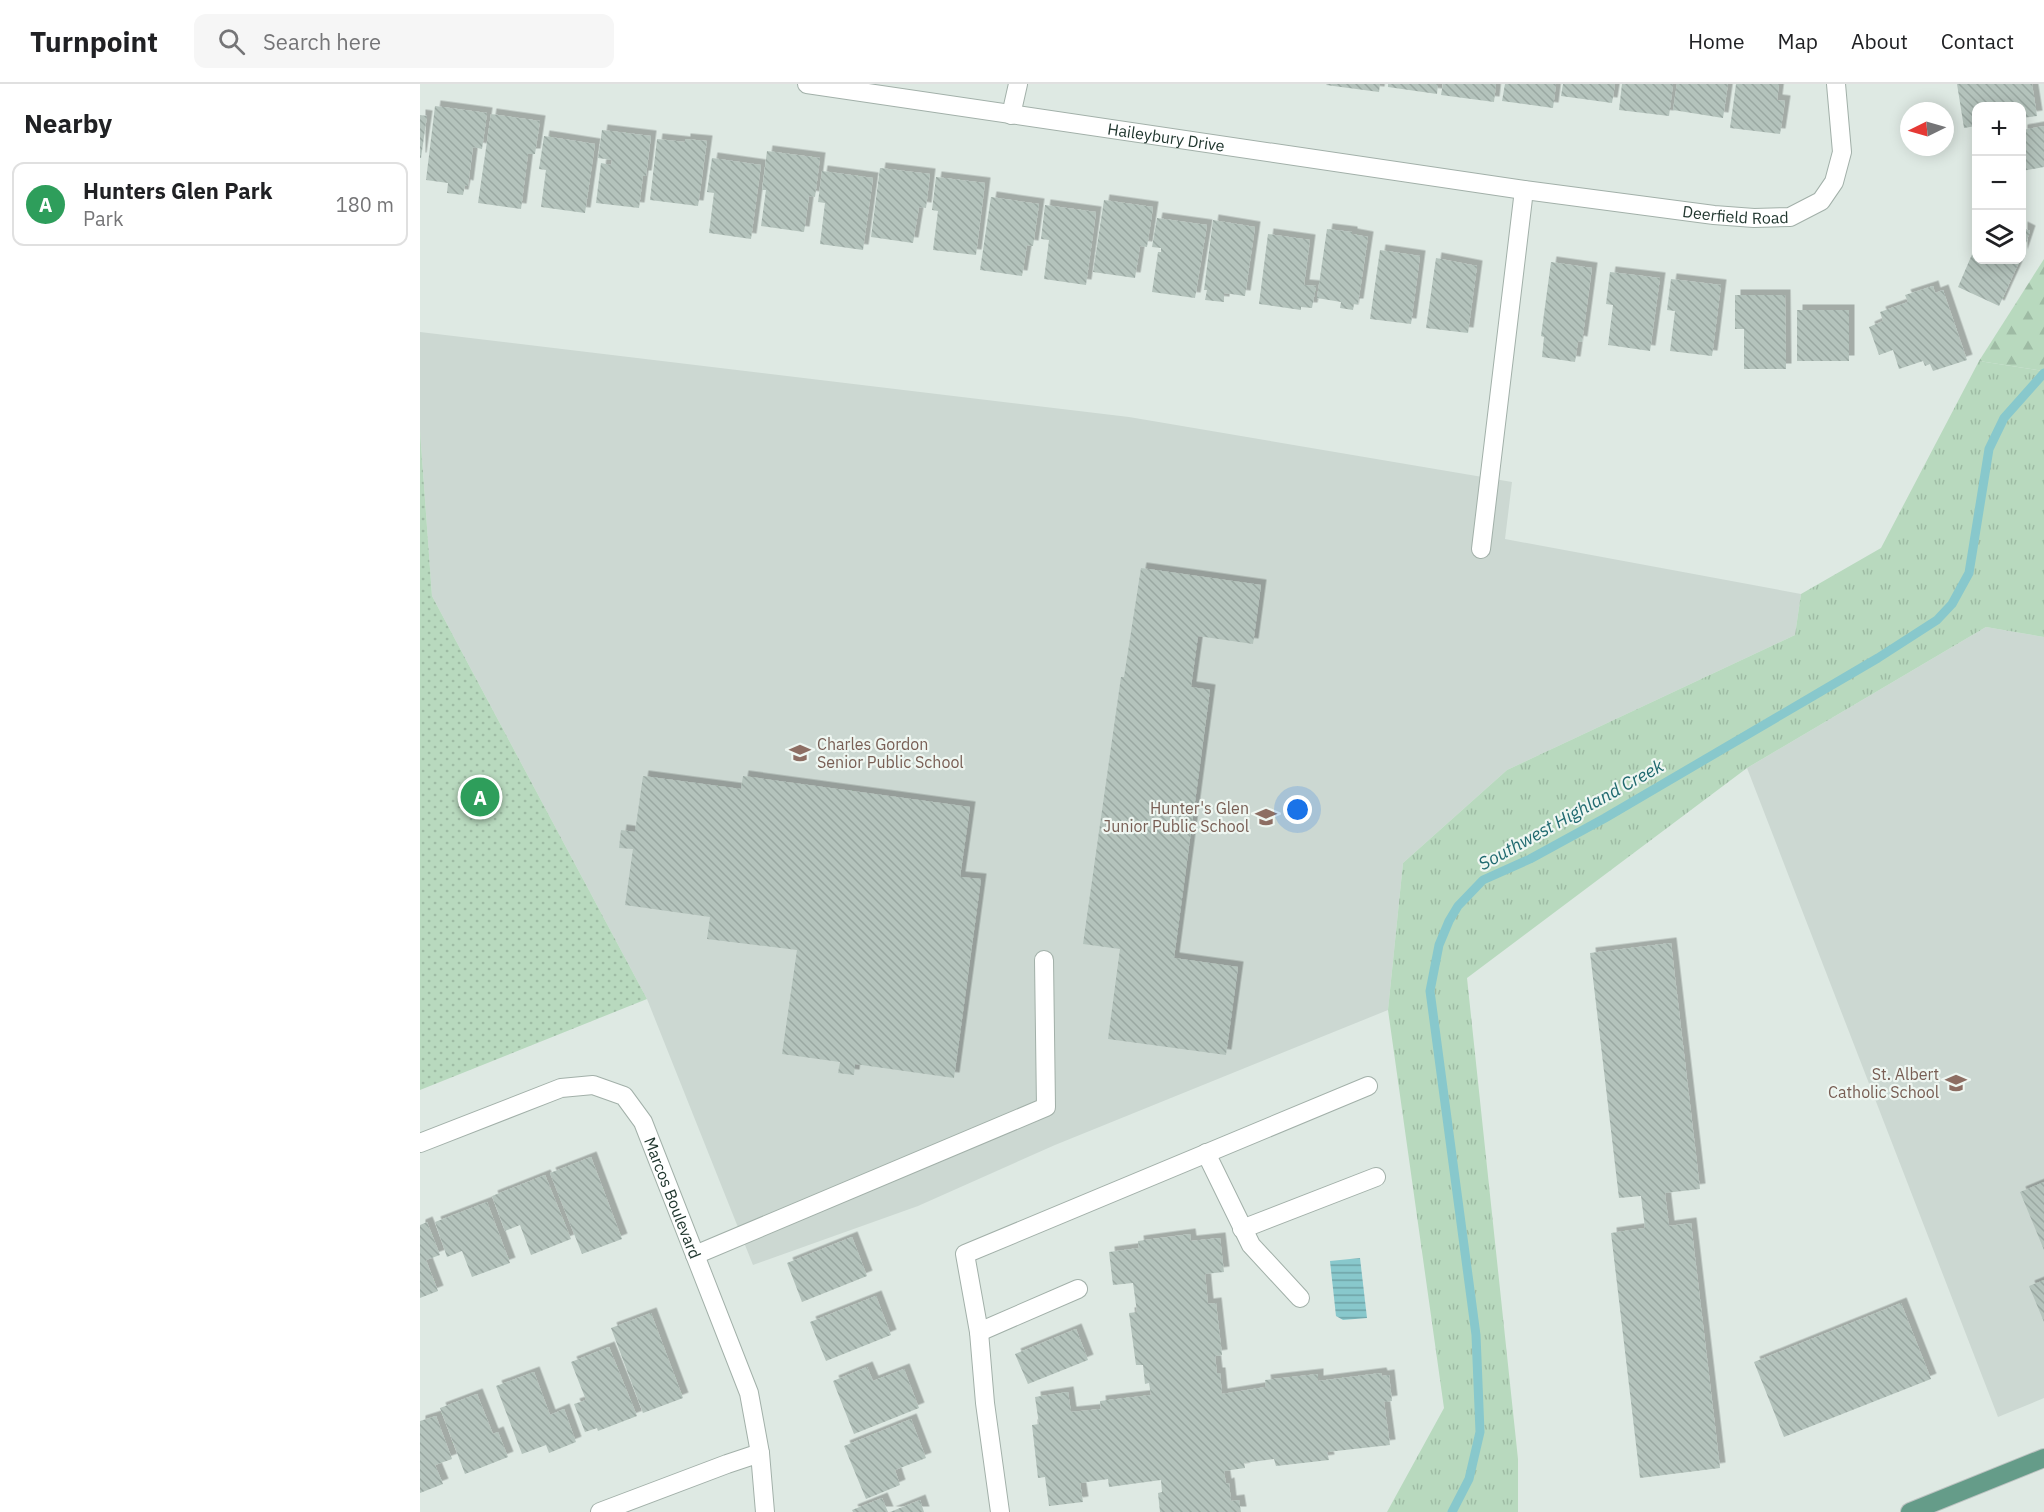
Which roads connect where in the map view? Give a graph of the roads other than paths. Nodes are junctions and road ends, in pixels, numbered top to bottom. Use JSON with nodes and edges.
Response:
{"nodes":[{"id":1,"x":807,"y":84,"type":"edge"},
{"id":2,"x":1018,"y":84,"type":"edge"},
{"id":3,"x":1836,"y":84,"type":"edge"},
{"id":4,"x":1011,"y":115,"type":"junction"},
{"id":5,"x":1524,"y":190,"type":"junction"},
{"id":6,"x":1481,"y":549,"type":"dead end"},
{"id":7,"x":1044,"y":960,"type":"dead end"},
{"id":8,"x":1368,"y":1086,"type":"dead end"},
{"id":9,"x":420,"y":1143,"type":"edge"},
{"id":10,"x":1206,"y":1154,"type":"junction"},
{"id":11,"x":1377,"y":1177,"type":"dead end"},
{"id":12,"x":1242,"y":1229,"type":"junction"},
{"id":13,"x":695,"y":1254,"type":"junction"},
{"id":14,"x":1078,"y":1289,"type":"dead end"},
{"id":15,"x":1299,"y":1298,"type":"dead end"},
{"id":16,"x":979,"y":1332,"type":"junction"},
{"id":17,"x":760,"y":1453,"type":"junction"},
{"id":18,"x":2044,"y":1458,"type":"edge"},
{"id":19,"x":600,"y":1512,"type":"edge"},
{"id":20,"x":765,"y":1512,"type":"edge"},
{"id":21,"x":1000,"y":1512,"type":"edge"},
{"id":22,"x":1910,"y":1512,"type":"edge"}],
"edges":[{"from":1,"to":4,"type":"street","name":"Haileybury Drive"},
{"from":2,"to":4,"type":"street"},
{"from":3,"to":5,"type":"street","name":"Deerfield Road"},
{"from":4,"to":5,"type":"street","name":"Haileybury Drive"},
{"from":5,"to":6,"type":"street"},
{"from":7,"to":13,"type":"street"},
{"from":8,"to":10,"type":"street"},
{"from":9,"to":13,"type":"street","name":"Marcos Boulevard"},
{"from":10,"to":12,"type":"street"},
{"from":10,"to":16,"type":"street"},
{"from":11,"to":12,"type":"street"},
{"from":12,"to":15,"type":"street"},
{"from":13,"to":17,"type":"street","name":"Marcos Boulevard"},
{"from":14,"to":16,"type":"street"},
{"from":16,"to":21,"type":"street"},
{"from":17,"to":19,"type":"street"},
{"from":17,"to":20,"type":"street","name":"Marcos Boulevard"},
{"from":18,"to":22,"type":"main road"}]}
